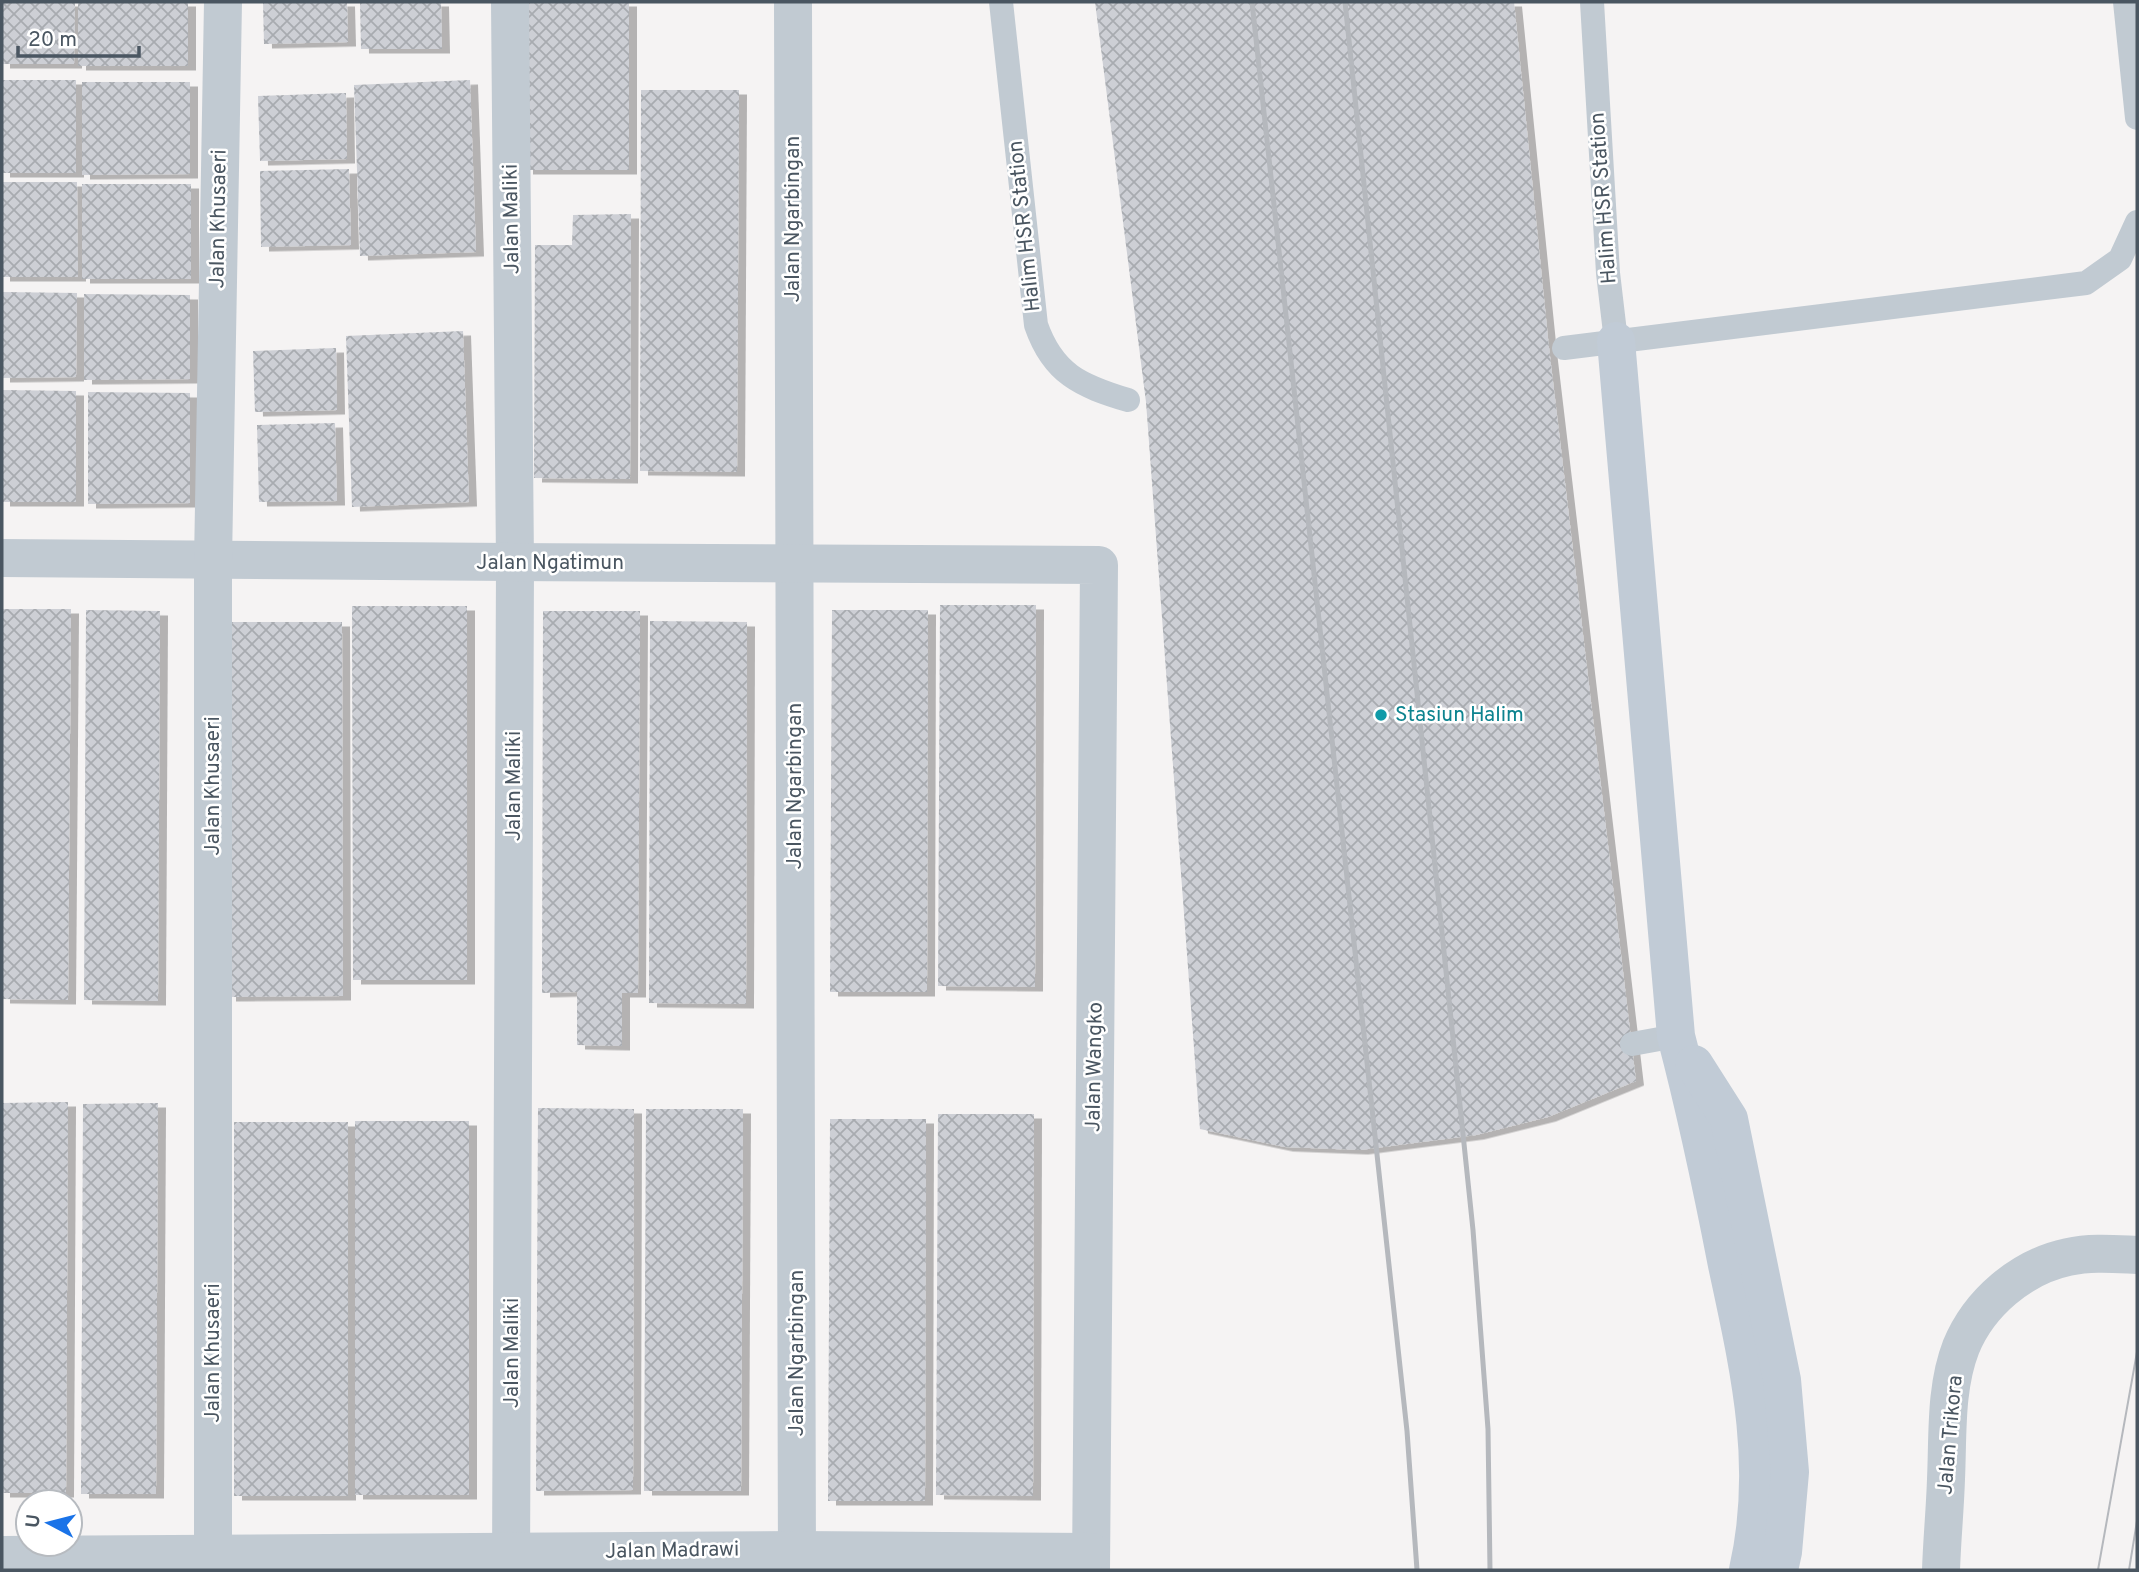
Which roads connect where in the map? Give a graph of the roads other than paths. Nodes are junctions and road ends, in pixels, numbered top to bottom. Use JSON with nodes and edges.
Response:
{"nodes":[{"id":1,"x":223,"y":2,"type":"edge"},
{"id":2,"x":510,"y":2,"type":"edge"},
{"id":3,"x":793,"y":2,"type":"edge"},
{"id":4,"x":1000,"y":2,"type":"edge"},
{"id":5,"x":1592,"y":2,"type":"edge"},
{"id":6,"x":2125,"y":2,"type":"edge"},
{"id":7,"x":2137,"y":118,"type":"edge"},
{"id":8,"x":2137,"y":222,"type":"edge"},
{"id":9,"x":1616,"y":341,"type":"junction"},
{"id":10,"x":1564,"y":348,"type":"dead end"},
{"id":11,"x":1128,"y":400,"type":"dead end"},
{"id":12,"x":2,"y":558,"type":"edge"},
{"id":13,"x":214,"y":561,"type":"junction"},
{"id":14,"x":794,"y":562,"type":"junction"},
{"id":15,"x":515,"y":564,"type":"junction"},
{"id":16,"x":1099,"y":565,"type":"joint"},
{"id":17,"x":1676,"y":1036,"type":"junction"},
{"id":18,"x":1632,"y":1044,"type":"dead end"},
{"id":19,"x":2137,"y":1255,"type":"edge"},
{"id":20,"x":2,"y":1555,"type":"edge"},
{"id":21,"x":797,"y":1560,"type":"edge"},
{"id":22,"x":1766,"y":1560,"type":"edge"},
{"id":23,"x":213,"y":1561,"type":"edge"},
{"id":24,"x":511,"y":1561,"type":"edge"},
{"id":25,"x":1091,"y":1561,"type":"edge"},
{"id":26,"x":1941,"y":1570,"type":"edge"}],
"edges":[{"from":1,"to":13,"type":"street","name":"Jalan Khusaeri"},
{"from":2,"to":15,"type":"street","name":"Jalan Maliki"},
{"from":3,"to":14,"type":"street","name":"Jalan Ngarbingan"},
{"from":4,"to":11,"type":"lane","name":"Halim HSR Station"},
{"from":5,"to":9,"type":"lane","name":"Halim HSR Station"},
{"from":6,"to":7,"type":"lane"},
{"from":8,"to":9,"type":"lane"},
{"from":9,"to":10,"type":"lane"},
{"from":9,"to":17,"type":"street"},
{"from":12,"to":13,"type":"street","name":"Jalan Ngatimun"},
{"from":13,"to":15,"type":"street","name":"Jalan Ngatimun"},
{"from":13,"to":23,"type":"street","name":"Jalan Khusaeri"},
{"from":14,"to":15,"type":"street","name":"Jalan Ngatimun"},
{"from":14,"to":16,"type":"street","name":"Jalan Ngatimun"},
{"from":14,"to":21,"type":"street","name":"Jalan Ngarbingan"},
{"from":15,"to":24,"type":"street","name":"Jalan Maliki"},
{"from":16,"to":25,"type":"street","name":"Jalan Wangko"},
{"from":17,"to":18,"type":"lane"},
{"from":17,"to":22,"type":"street"},
{"from":19,"to":26,"type":"street","name":"Jalan Trikora"},
{"from":20,"to":23,"type":"street","name":"Jalan Madrawi"},
{"from":21,"to":24,"type":"street","name":"Jalan Madrawi"},
{"from":21,"to":25,"type":"street","name":"Jalan Madrawi"},
{"from":23,"to":24,"type":"street","name":"Jalan Madrawi"}]}
